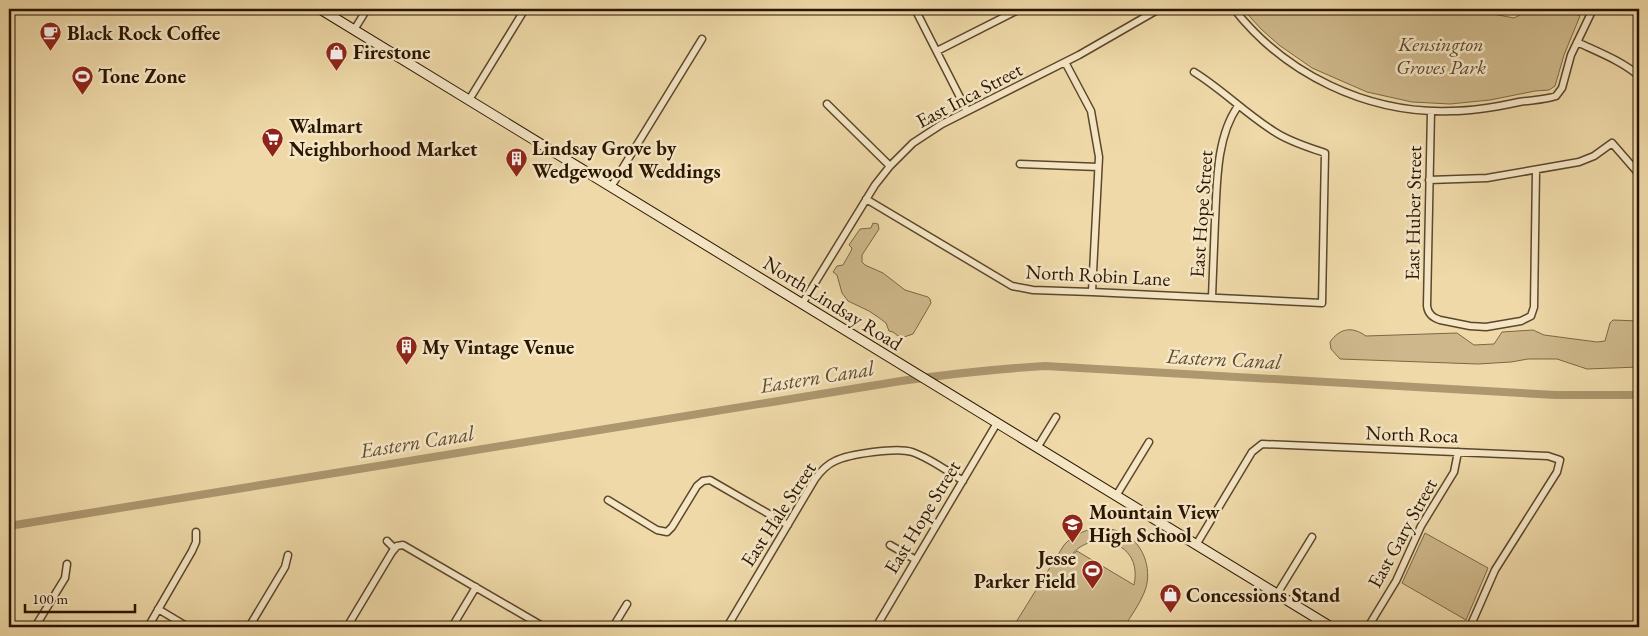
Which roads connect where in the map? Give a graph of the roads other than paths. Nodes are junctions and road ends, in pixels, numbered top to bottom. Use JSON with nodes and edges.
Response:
{"nodes":[{"id":1,"x":320,"y":9,"type":"edge"},
{"id":2,"x":367,"y":9,"type":"edge"},
{"id":3,"x":525,"y":9,"type":"edge"},
{"id":4,"x":916,"y":9,"type":"edge"},
{"id":5,"x":1020,"y":9,"type":"edge"},
{"id":6,"x":1159,"y":9,"type":"edge"},
{"id":7,"x":1234,"y":9,"type":"edge"},
{"id":8,"x":1593,"y":9,"type":"edge"},
{"id":9,"x":354,"y":30,"type":"junction"},
{"id":10,"x":702,"y":39,"type":"dead end"},
{"id":11,"x":1577,"y":42,"type":"junction"},
{"id":12,"x":937,"y":51,"type":"junction"},
{"id":13,"x":1065,"y":62,"type":"junction"},
{"id":14,"x":1194,"y":72,"type":"dead end"},
{"id":15,"x":1639,"y":76,"type":"edge"},
{"id":16,"x":469,"y":100,"type":"junction"},
{"id":17,"x":827,"y":104,"type":"dead end"},
{"id":18,"x":1238,"y":106,"type":"junction"},
{"id":19,"x":968,"y":111,"type":"junction"},
{"id":20,"x":1431,"y":111,"type":"junction"},
{"id":21,"x":1020,"y":164,"type":"dead end"},
{"id":22,"x":890,"y":166,"type":"junction"},
{"id":23,"x":1098,"y":167,"type":"junction"},
{"id":24,"x":1536,"y":170,"type":"junction"},
{"id":25,"x":1639,"y":174,"type":"edge"},
{"id":26,"x":1429,"y":180,"type":"junction"},
{"id":27,"x":611,"y":187,"type":"junction"},
{"id":28,"x":866,"y":199,"type":"junction"},
{"id":29,"x":1092,"y":292,"type":"junction"},
{"id":30,"x":1212,"y":297,"type":"junction"},
{"id":31,"x":802,"y":304,"type":"junction"},
{"id":32,"x":1056,"y":416,"type":"dead end"},
{"id":33,"x":997,"y":423,"type":"junction"},
{"id":34,"x":1150,"y":442,"type":"dead end"},
{"id":35,"x":1037,"y":448,"type":"junction"},
{"id":36,"x":1458,"y":452,"type":"junction"},
{"id":37,"x":963,"y":481,"type":"junction"},
{"id":38,"x":1116,"y":496,"type":"junction"},
{"id":39,"x":608,"y":500,"type":"dead end"},
{"id":40,"x":788,"y":525,"type":"junction"},
{"id":41,"x":196,"y":532,"type":"dead end"},
{"id":42,"x":1312,"y":537,"type":"dead end"},
{"id":43,"x":387,"y":541,"type":"dead end"},
{"id":44,"x":890,"y":545,"type":"dead end"},
{"id":45,"x":1196,"y":545,"type":"junction"},
{"id":46,"x":397,"y":546,"type":"junction"},
{"id":47,"x":288,"y":555,"type":"dead end"},
{"id":48,"x":916,"y":560,"type":"junction"},
{"id":49,"x":67,"y":564,"type":"dead end"},
{"id":50,"x":476,"y":587,"type":"junction"},
{"id":51,"x":1277,"y":594,"type":"junction"},
{"id":52,"x":627,"y":604,"type":"dead end"},
{"id":53,"x":158,"y":609,"type":"junction"},
{"id":54,"x":35,"y":627,"type":"edge"},
{"id":55,"x":148,"y":627,"type":"edge"},
{"id":56,"x":188,"y":627,"type":"edge"},
{"id":57,"x":249,"y":627,"type":"edge"},
{"id":58,"x":347,"y":627,"type":"edge"},
{"id":59,"x":452,"y":627,"type":"edge"},
{"id":60,"x":544,"y":627,"type":"edge"},
{"id":61,"x":613,"y":627,"type":"edge"},
{"id":62,"x":727,"y":627,"type":"edge"},
{"id":63,"x":876,"y":627,"type":"edge"},
{"id":64,"x":1331,"y":627,"type":"edge"},
{"id":65,"x":1368,"y":627,"type":"edge"},
{"id":66,"x":1470,"y":627,"type":"edge"}],
"edges":[{"from":1,"to":9,"type":"main road","name":"North Lindsay Road"},
{"from":2,"to":9,"type":"street"},
{"from":3,"to":16,"type":"street"},
{"from":4,"to":12,"type":"street"},
{"from":5,"to":12,"type":"street"},
{"from":6,"to":13,"type":"street","name":"East Inca Street"},
{"from":7,"to":20,"type":"street"},
{"from":8,"to":11,"type":"street"},
{"from":9,"to":16,"type":"main road","name":"North Lindsay Road"},
{"from":10,"to":27,"type":"street"},
{"from":11,"to":15,"type":"street"},
{"from":11,"to":20,"type":"street"},
{"from":12,"to":19,"type":"street"},
{"from":13,"to":19,"type":"street","name":"East Inca Street"},
{"from":13,"to":23,"type":"street"},
{"from":14,"to":18,"type":"street"},
{"from":16,"to":27,"type":"main road","name":"North Lindsay Road"},
{"from":17,"to":22,"type":"street"},
{"from":18,"to":30,"type":"street","name":"East Hope Street"},
{"from":18,"to":30,"type":"street","name":"North Robin Lane"},
{"from":19,"to":22,"type":"street","name":"East Inca Street"},
{"from":20,"to":26,"type":"street","name":"East Huber Street"},
{"from":21,"to":23,"type":"street"},
{"from":22,"to":28,"type":"street","name":"East Inca Street"},
{"from":23,"to":29,"type":"street"},
{"from":24,"to":25,"type":"street"},
{"from":24,"to":26,"type":"street"},
{"from":24,"to":26,"type":"street","name":"East Huber Street"},
{"from":27,"to":31,"type":"main road","name":"North Lindsay Road"},
{"from":28,"to":29,"type":"street","name":"North Robin Lane"},
{"from":28,"to":31,"type":"street","name":"East Inca Street"},
{"from":29,"to":30,"type":"street","name":"North Robin Lane"},
{"from":31,"to":33,"type":"main road","name":"North Lindsay Road"},
{"from":32,"to":35,"type":"street"},
{"from":33,"to":35,"type":"main road","name":"North Lindsay Road"},
{"from":33,"to":37,"type":"street","name":"East Hope Street"},
{"from":34,"to":38,"type":"street"},
{"from":35,"to":38,"type":"main road","name":"North Lindsay Road"},
{"from":36,"to":45,"type":"street","name":"North Roca"},
{"from":36,"to":65,"type":"street","name":"East Gary Street"},
{"from":36,"to":66,"type":"street","name":"North Roca"},
{"from":37,"to":40,"type":"street","name":"East Hale Street"},
{"from":37,"to":48,"type":"street","name":"East Hope Street"},
{"from":38,"to":45,"type":"main road","name":"North Lindsay Road"},
{"from":39,"to":40,"type":"street"},
{"from":40,"to":62,"type":"street","name":"East Hale Street"},
{"from":41,"to":53,"type":"street"},
{"from":42,"to":51,"type":"street"},
{"from":43,"to":46,"type":"street"},
{"from":44,"to":48,"type":"street"},
{"from":45,"to":51,"type":"main road","name":"North Lindsay Road"},
{"from":46,"to":50,"type":"street"},
{"from":46,"to":58,"type":"street"},
{"from":47,"to":57,"type":"street"},
{"from":48,"to":63,"type":"street","name":"East Hope Street"},
{"from":49,"to":54,"type":"street"},
{"from":50,"to":59,"type":"street"},
{"from":50,"to":60,"type":"street"},
{"from":51,"to":64,"type":"main road","name":"North Lindsay Road"},
{"from":52,"to":61,"type":"street"},
{"from":53,"to":55,"type":"street"},
{"from":53,"to":56,"type":"street"}]}
